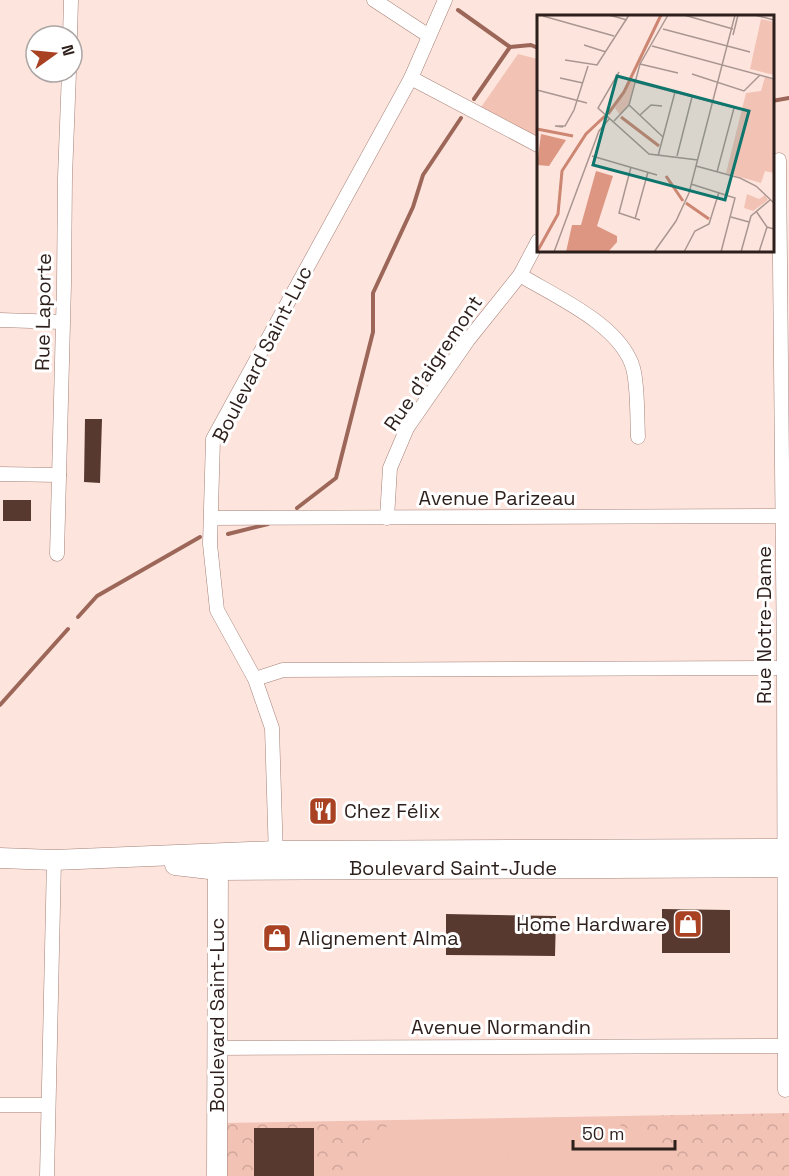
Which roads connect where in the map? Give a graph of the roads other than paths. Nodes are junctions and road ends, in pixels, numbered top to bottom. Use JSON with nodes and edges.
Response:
{"nodes":[{"id":1,"x":71,"y":0,"type":"edge"},
{"id":2,"x":374,"y":0,"type":"edge"},
{"id":3,"x":446,"y":0,"type":"edge"},
{"id":4,"x":70,"y":24,"type":"edge"},
{"id":5,"x":429,"y":36,"type":"junction"},
{"id":6,"x":411,"y":78,"type":"junction"},
{"id":7,"x":69,"y":84,"type":"edge"},
{"id":8,"x":537,"y":144,"type":"edge"},
{"id":9,"x":780,"y":160,"type":"edge"},
{"id":10,"x":537,"y":243,"type":"edge"},
{"id":11,"x":520,"y":275,"type":"junction"},
{"id":12,"x":0,"y":320,"type":"edge"},
{"id":13,"x":62,"y":322,"type":"junction"},
{"id":14,"x":638,"y":437,"type":"dead end"},
{"id":15,"x":0,"y":474,"type":"edge"},
{"id":16,"x":59,"y":476,"type":"junction"},
{"id":17,"x":783,"y":516,"type":"junction"},
{"id":18,"x":211,"y":518,"type":"junction"},
{"id":19,"x":387,"y":518,"type":"junction"},
{"id":20,"x":57,"y":554,"type":"dead end"},
{"id":21,"x":784,"y":668,"type":"junction"},
{"id":22,"x":255,"y":679,"type":"junction"},
{"id":23,"x":0,"y":858,"type":"edge"},
{"id":24,"x":786,"y":858,"type":"edge"},
{"id":25,"x":54,"y":860,"type":"junction"},
{"id":26,"x":275,"y":860,"type":"junction"},
{"id":27,"x":218,"y":861,"type":"junction"},
{"id":28,"x":785,"y":1046,"type":"junction"},
{"id":29,"x":217,"y":1048,"type":"junction"},
{"id":30,"x":785,"y":1090,"type":"dead end"},
{"id":31,"x":0,"y":1105,"type":"edge"},
{"id":32,"x":48,"y":1105,"type":"junction"},
{"id":33,"x":47,"y":1176,"type":"edge"},
{"id":34,"x":217,"y":1176,"type":"edge"}],
"edges":[{"from":1,"to":4,"type":"street"},
{"from":2,"to":5,"type":"street"},
{"from":3,"to":5,"type":"street","name":"Boulevard Saint-Luc"},
{"from":5,"to":6,"type":"street","name":"Boulevard Saint-Luc"},
{"from":6,"to":8,"type":"street"},
{"from":6,"to":18,"type":"street","name":"Boulevard Saint-Luc"},
{"from":7,"to":13,"type":"street","name":"Rue Laporte"},
{"from":9,"to":17,"type":"street","name":"Rue Notre-Dame"},
{"from":10,"to":11,"type":"street","name":"Rue d'aigremont"},
{"from":11,"to":14,"type":"street"},
{"from":11,"to":19,"type":"street","name":"Rue d'aigremont"},
{"from":12,"to":13,"type":"street"},
{"from":13,"to":16,"type":"street","name":"Rue Laporte"},
{"from":15,"to":16,"type":"street"},
{"from":16,"to":20,"type":"street","name":"Rue Laporte"},
{"from":17,"to":19,"type":"street","name":"Avenue Parizeau"},
{"from":17,"to":21,"type":"street","name":"Rue Notre-Dame"},
{"from":18,"to":19,"type":"street","name":"Avenue Parizeau"},
{"from":18,"to":22,"type":"street","name":"Boulevard Saint-Luc"},
{"from":21,"to":22,"type":"street"},
{"from":21,"to":24,"type":"street","name":"Rue Notre-Dame"},
{"from":22,"to":26,"type":"street","name":"Boulevard Saint-Luc"},
{"from":23,"to":25,"type":"street","name":"Boulevard Saint-Jude"},
{"from":24,"to":26,"type":"street","name":"Boulevard Saint-Jude"},
{"from":24,"to":28,"type":"street","name":"Rue Notre-Dame"},
{"from":25,"to":27,"type":"street","name":"Boulevard Saint-Jude"},
{"from":25,"to":32,"type":"street"},
{"from":26,"to":27,"type":"street","name":"Boulevard Saint-Jude"},
{"from":27,"to":29,"type":"street","name":"Boulevard Saint-Luc"},
{"from":28,"to":29,"type":"street","name":"Avenue Normandin"},
{"from":28,"to":30,"type":"street","name":"Rue Notre-Dame"},
{"from":29,"to":34,"type":"street","name":"Boulevard Saint-Luc"},
{"from":31,"to":32,"type":"street"},
{"from":32,"to":33,"type":"street"}]}
